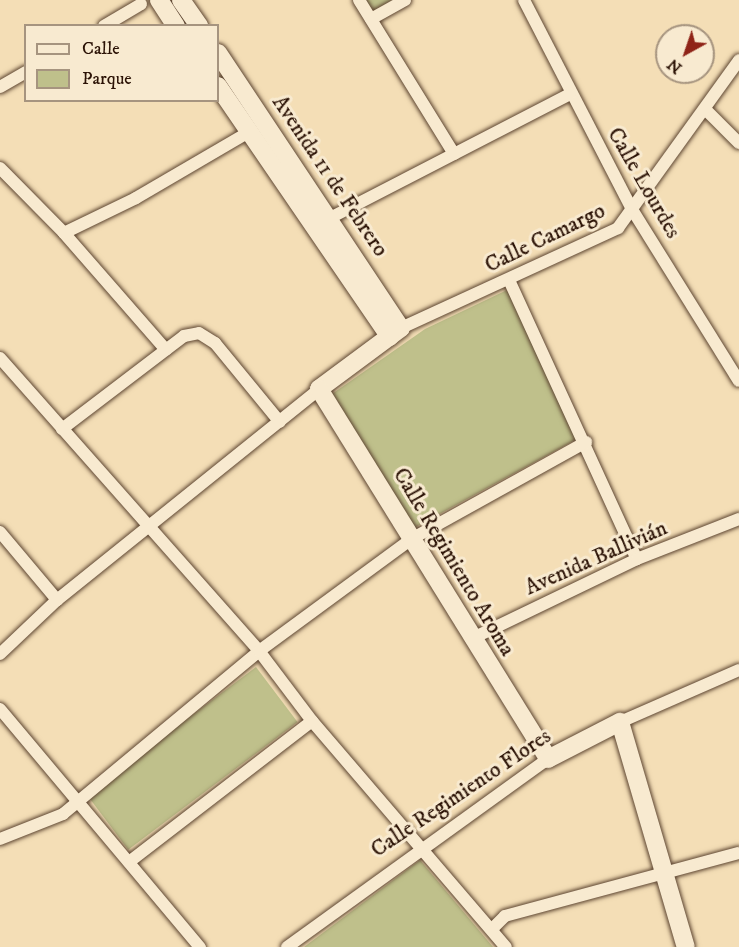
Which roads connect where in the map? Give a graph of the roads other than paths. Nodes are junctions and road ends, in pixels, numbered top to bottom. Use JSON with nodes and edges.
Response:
{"nodes":[{"id":1,"x":182,"y":0,"type":"edge"},
{"id":2,"x":359,"y":0,"type":"edge"},
{"id":3,"x":405,"y":0,"type":"edge"},
{"id":4,"x":524,"y":0,"type":"edge"},
{"id":5,"x":153,"y":1,"type":"edge"},
{"id":6,"x":371,"y":19,"type":"junction"},
{"id":7,"x":108,"y":24,"type":"edge"},
{"id":8,"x":174,"y":24,"type":"edge"},
{"id":9,"x":198,"y":24,"type":"edge"},
{"id":10,"x":219,"y":54,"type":"edge"},
{"id":11,"x":739,"y":60,"type":"edge"},
{"id":12,"x":24,"y":73,"type":"edge"},
{"id":13,"x":1,"y":85,"type":"edge"},
{"id":14,"x":219,"y":87,"type":"edge"},
{"id":15,"x":570,"y":94,"type":"junction"},
{"id":16,"x":705,"y":109,"type":"junction"},
{"id":17,"x":249,"y":132,"type":"junction"},
{"id":18,"x":739,"y":143,"type":"edge"},
{"id":19,"x":454,"y":154,"type":"junction"},
{"id":20,"x":0,"y":168,"type":"edge"},
{"id":21,"x":633,"y":211,"type":"junction"},
{"id":22,"x":330,"y":218,"type":"junction"},
{"id":23,"x":64,"y":233,"type":"junction"},
{"id":24,"x":509,"y":280,"type":"junction"},
{"id":25,"x":395,"y":332,"type":"junction"},
{"id":26,"x":166,"y":350,"type":"junction"},
{"id":27,"x":1,"y":360,"type":"edge"},
{"id":28,"x":739,"y":381,"type":"edge"},
{"id":29,"x":319,"y":389,"type":"junction"},
{"id":30,"x":280,"y":422,"type":"junction"},
{"id":31,"x":62,"y":429,"type":"junction"},
{"id":32,"x":586,"y":442,"type":"junction"},
{"id":33,"x":739,"y":519,"type":"edge"},
{"id":34,"x":148,"y":525,"type":"junction"},
{"id":35,"x":0,"y":532,"type":"edge"},
{"id":36,"x":414,"y":538,"type":"junction"},
{"id":37,"x":637,"y":559,"type":"junction"},
{"id":38,"x":57,"y":600,"type":"junction"},
{"id":39,"x":471,"y":639,"type":"junction"},
{"id":40,"x":259,"y":651,"type":"junction"},
{"id":41,"x":0,"y":654,"type":"edge"},
{"id":42,"x":739,"y":670,"type":"edge"},
{"id":43,"x":0,"y":709,"type":"edge"},
{"id":44,"x":312,"y":721,"type":"junction"},
{"id":45,"x":620,"y":723,"type":"junction"},
{"id":46,"x":548,"y":759,"type":"junction"},
{"id":47,"x":76,"y":801,"type":"junction"},
{"id":48,"x":0,"y":839,"type":"edge"},
{"id":49,"x":420,"y":848,"type":"junction"},
{"id":50,"x":739,"y":853,"type":"edge"},
{"id":51,"x":129,"y":862,"type":"junction"},
{"id":52,"x":663,"y":873,"type":"junction"},
{"id":53,"x":493,"y":928,"type":"junction"},
{"id":54,"x":200,"y":947,"type":"edge"},
{"id":55,"x":287,"y":947,"type":"edge"},
{"id":56,"x":506,"y":947,"type":"edge"},
{"id":57,"x":686,"y":947,"type":"edge"}],
"edges":[{"from":1,"to":9,"type":"street"},
{"from":2,"to":6,"type":"street"},
{"from":3,"to":6,"type":"street"},
{"from":4,"to":15,"type":"street","name":"Calle Lourdes"},
{"from":5,"to":7,"type":"street"},
{"from":5,"to":8,"type":"street"},
{"from":6,"to":19,"type":"street"},
{"from":10,"to":22,"type":"street","name":"Avenida 11 de Febrero"},
{"from":11,"to":16,"type":"street","name":"Calle Camargo"},
{"from":12,"to":13,"type":"street"},
{"from":14,"to":17,"type":"street","name":"Avenida 11 de Febrero"},
{"from":15,"to":19,"type":"street"},
{"from":15,"to":21,"type":"street","name":"Calle Lourdes"},
{"from":16,"to":18,"type":"street"},
{"from":16,"to":21,"type":"street","name":"Calle Camargo"},
{"from":17,"to":23,"type":"street"},
{"from":17,"to":25,"type":"street","name":"Avenida 11 de Febrero"},
{"from":19,"to":22,"type":"street"},
{"from":20,"to":23,"type":"street"},
{"from":21,"to":24,"type":"street","name":"Calle Camargo"},
{"from":21,"to":28,"type":"street","name":"Calle Lourdes"},
{"from":22,"to":25,"type":"street","name":"Avenida 11 de Febrero"},
{"from":23,"to":26,"type":"street"},
{"from":24,"to":25,"type":"street","name":"Calle Camargo"},
{"from":24,"to":32,"type":"street"},
{"from":25,"to":29,"type":"street"},
{"from":26,"to":30,"type":"street"},
{"from":26,"to":31,"type":"street"},
{"from":27,"to":31,"type":"street"},
{"from":29,"to":30,"type":"street"},
{"from":29,"to":36,"type":"street","name":"Calle Regimiento Aroma"},
{"from":30,"to":34,"type":"street"},
{"from":31,"to":34,"type":"street"},
{"from":32,"to":36,"type":"street"},
{"from":32,"to":37,"type":"street"},
{"from":33,"to":37,"type":"street","name":"Avenida Ballivián"},
{"from":34,"to":38,"type":"street"},
{"from":34,"to":40,"type":"street"},
{"from":35,"to":38,"type":"street"},
{"from":36,"to":39,"type":"street","name":"Calle Regimiento Aroma"},
{"from":36,"to":40,"type":"street"},
{"from":37,"to":39,"type":"street","name":"Avenida Ballivián"},
{"from":38,"to":41,"type":"street"},
{"from":39,"to":46,"type":"street","name":"Calle Regimiento Aroma"},
{"from":40,"to":44,"type":"street"},
{"from":40,"to":47,"type":"street"},
{"from":42,"to":45,"type":"street","name":"Calle Regimiento Flores"},
{"from":43,"to":47,"type":"street"},
{"from":44,"to":49,"type":"street"},
{"from":44,"to":51,"type":"street"},
{"from":45,"to":46,"type":"street","name":"Calle Regimiento Flores"},
{"from":45,"to":52,"type":"street"},
{"from":46,"to":49,"type":"street","name":"Calle Regimiento Flores"},
{"from":47,"to":48,"type":"street"},
{"from":47,"to":51,"type":"street"},
{"from":49,"to":53,"type":"street"},
{"from":49,"to":55,"type":"street","name":"Calle Regimiento Flores"},
{"from":50,"to":52,"type":"street"},
{"from":51,"to":54,"type":"street"},
{"from":52,"to":53,"type":"street"},
{"from":52,"to":57,"type":"street"},
{"from":53,"to":56,"type":"street"}]}
